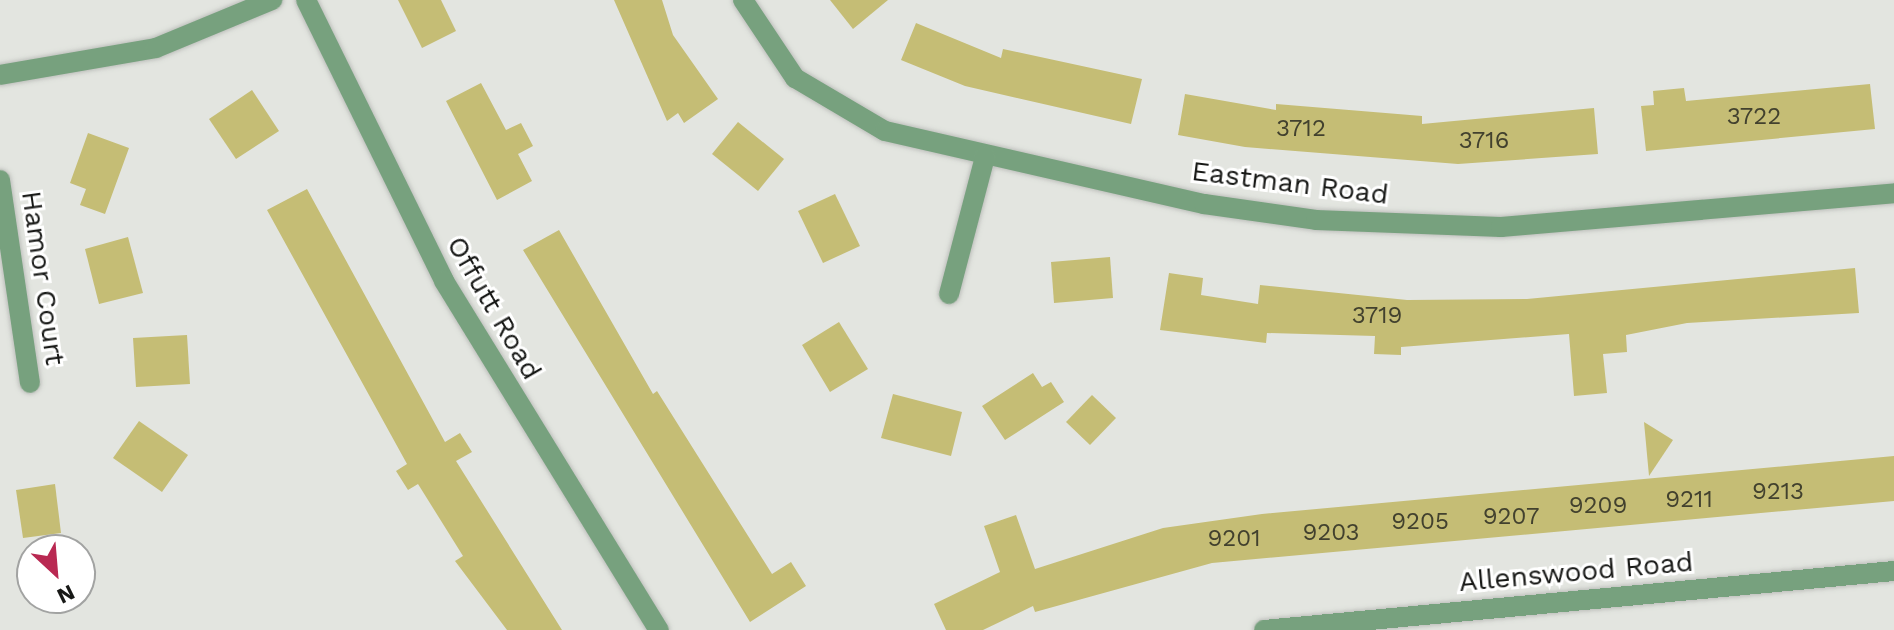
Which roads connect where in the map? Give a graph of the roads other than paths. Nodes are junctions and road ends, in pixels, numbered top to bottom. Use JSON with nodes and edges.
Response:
{"nodes":[{"id":1,"x":272,"y":0,"type":"edge"},
{"id":2,"x":306,"y":0,"type":"edge"},
{"id":3,"x":743,"y":0,"type":"edge"},
{"id":4,"x":0,"y":75,"type":"edge"},
{"id":5,"x":985,"y":157,"type":"junction"},
{"id":6,"x":0,"y":180,"type":"edge"},
{"id":7,"x":1894,"y":193,"type":"edge"},
{"id":8,"x":949,"y":294,"type":"dead end"},
{"id":9,"x":30,"y":383,"type":"dead end"},
{"id":10,"x":1894,"y":571,"type":"edge"},
{"id":11,"x":659,"y":630,"type":"edge"},
{"id":12,"x":1264,"y":630,"type":"edge"}],
"edges":[{"from":1,"to":4,"type":"street"},
{"from":2,"to":11,"type":"street","name":"Offutt Road"},
{"from":3,"to":5,"type":"street","name":"Eastman Road"},
{"from":5,"to":7,"type":"street","name":"Eastman Road"},
{"from":5,"to":8,"type":"street"},
{"from":6,"to":9,"type":"street","name":"Hamor Court"},
{"from":10,"to":12,"type":"street","name":"Allenswood Road"}]}
